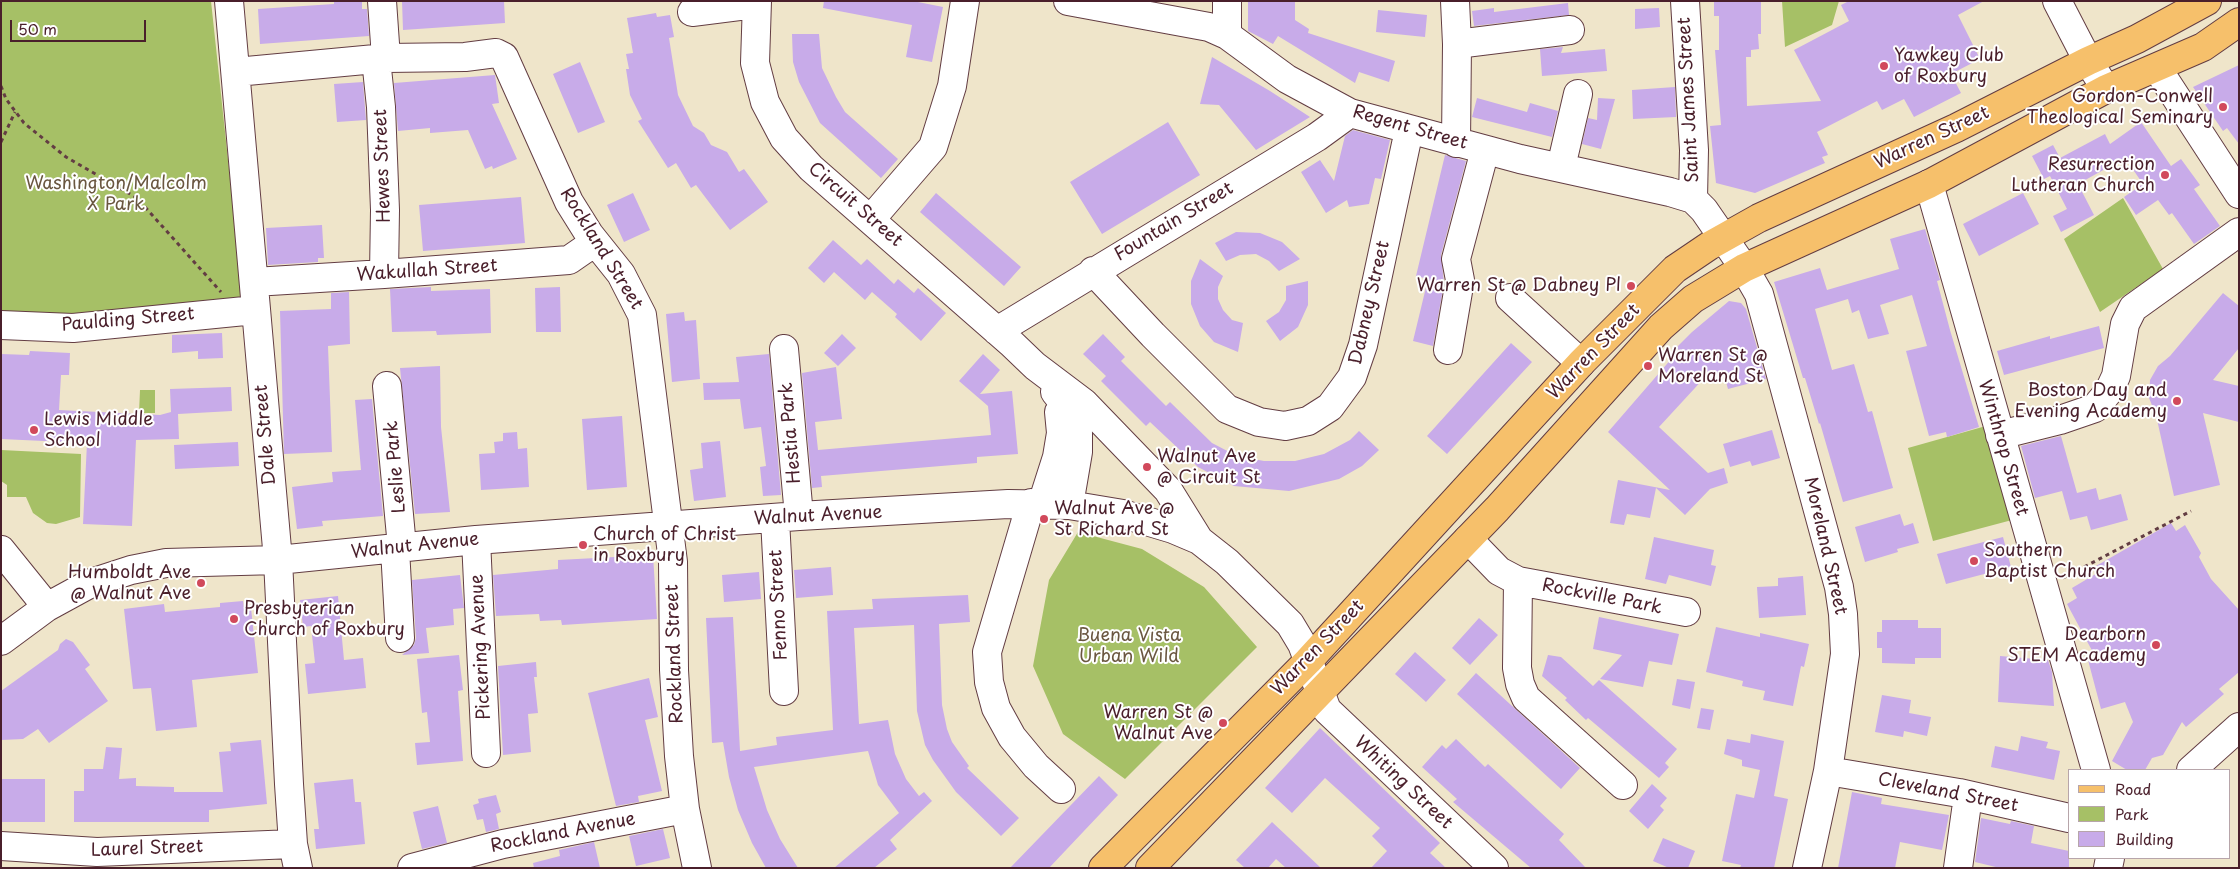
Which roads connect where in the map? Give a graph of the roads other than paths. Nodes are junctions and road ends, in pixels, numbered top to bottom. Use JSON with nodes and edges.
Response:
{"nodes":[{"id":1,"x":229,"y":1,"type":"edge"},
{"id":2,"x":382,"y":1,"type":"edge"},
{"id":3,"x":965,"y":1,"type":"edge"},
{"id":4,"x":1068,"y":1,"type":"edge"},
{"id":5,"x":1227,"y":1,"type":"edge"},
{"id":6,"x":1455,"y":1,"type":"edge"},
{"id":7,"x":1685,"y":1,"type":"edge"},
{"id":8,"x":2057,"y":1,"type":"edge"},
{"id":9,"x":2207,"y":1,"type":"edge"},
{"id":10,"x":756,"y":3,"type":"edge"},
{"id":11,"x":692,"y":12,"type":"dead end"},
{"id":12,"x":2239,"y":22,"type":"edge"},
{"id":13,"x":1570,"y":30,"type":"dead end"},
{"id":14,"x":2239,"y":34,"type":"edge"},
{"id":15,"x":1227,"y":35,"type":"junction"},
{"id":16,"x":1457,"y":44,"type":"junction"},
{"id":17,"x":2202,"y":47,"type":"junction"},
{"id":18,"x":381,"y":58,"type":"junction"},
{"id":19,"x":2088,"y":61,"type":"junction"},
{"id":20,"x":2157,"y":68,"type":"junction"},
{"id":21,"x":236,"y":72,"type":"junction"},
{"id":22,"x":2106,"y":89,"type":"junction"},
{"id":23,"x":1578,"y":94,"type":"dead end"},
{"id":24,"x":1350,"y":113,"type":"junction"},
{"id":25,"x":1409,"y":130,"type":"junction"},
{"id":26,"x":1456,"y":143,"type":"junction"},
{"id":27,"x":1485,"y":150,"type":"junction"},
{"id":28,"x":1561,"y":167,"type":"junction"},
{"id":29,"x":1929,"y":184,"type":"junction"},
{"id":30,"x":2239,"y":194,"type":"edge"},
{"id":31,"x":1693,"y":199,"type":"junction"},
{"id":32,"x":871,"y":219,"type":"junction"},
{"id":33,"x":2239,"y":232,"type":"edge"},
{"id":34,"x":1722,"y":239,"type":"junction"},
{"id":35,"x":595,"y":242,"type":"junction"},
{"id":36,"x":1744,"y":268,"type":"junction"},
{"id":37,"x":1093,"y":271,"type":"junction"},
{"id":38,"x":384,"y":274,"type":"junction"},
{"id":39,"x":254,"y":282,"type":"junction"},
{"id":40,"x":1510,"y":298,"type":"dead end"},
{"id":41,"x":248,"y":311,"type":"junction"},
{"id":42,"x":1,"y":325,"type":"edge"},
{"id":43,"x":997,"y":331,"type":"junction"},
{"id":44,"x":784,"y":349,"type":"dead end"},
{"id":45,"x":1448,"y":350,"type":"dead end"},
{"id":46,"x":1581,"y":363,"type":"junction"},
{"id":47,"x":1035,"y":366,"type":"junction"},
{"id":48,"x":387,"y":386,"type":"dead end"},
{"id":49,"x":2000,"y":435,"type":"junction"},
{"id":50,"x":1036,"y":504,"type":"junction"},
{"id":51,"x":1069,"y":505,"type":"junction"},
{"id":52,"x":787,"y":518,"type":"junction"},
{"id":53,"x":669,"y":526,"type":"junction"},
{"id":54,"x":476,"y":540,"type":"junction"},
{"id":55,"x":1199,"y":540,"type":"junction"},
{"id":56,"x":1468,"y":540,"type":"junction"},
{"id":57,"x":398,"y":548,"type":"junction"},
{"id":58,"x":1,"y":550,"type":"edge"},
{"id":59,"x":278,"y":560,"type":"junction"},
{"id":60,"x":1518,"y":581,"type":"junction"},
{"id":61,"x":47,"y":608,"type":"junction"},
{"id":62,"x":1686,"y":612,"type":"dead end"},
{"id":63,"x":400,"y":638,"type":"dead end"},
{"id":64,"x":1,"y":641,"type":"edge"},
{"id":65,"x":1308,"y":661,"type":"junction"},
{"id":66,"x":784,"y":690,"type":"dead end"},
{"id":67,"x":1320,"y":693,"type":"junction"},
{"id":68,"x":2239,"y":727,"type":"edge"},
{"id":69,"x":486,"y":753,"type":"dead end"},
{"id":70,"x":2096,"y":769,"type":"edge"},
{"id":71,"x":2192,"y":769,"type":"edge"},
{"id":72,"x":1828,"y":771,"type":"junction"},
{"id":73,"x":1624,"y":785,"type":"dead end"},
{"id":74,"x":1061,"y":789,"type":"dead end"},
{"id":75,"x":1968,"y":796,"type":"junction"},
{"id":76,"x":684,"y":809,"type":"junction"},
{"id":77,"x":2068,"y":818,"type":"edge"},
{"id":78,"x":1,"y":846,"type":"edge"},
{"id":79,"x":296,"y":856,"type":"edge"},
{"id":80,"x":99,"y":860,"type":"edge"},
{"id":81,"x":1158,"y":865,"type":"edge"},
{"id":82,"x":412,"y":868,"type":"edge"},
{"id":83,"x":697,"y":868,"type":"edge"},
{"id":84,"x":1103,"y":868,"type":"edge"},
{"id":85,"x":1494,"y":868,"type":"edge"},
{"id":86,"x":1807,"y":868,"type":"edge"},
{"id":87,"x":1958,"y":868,"type":"edge"}],
"edges":[{"from":1,"to":21,"type":"street","name":"Dale Street"},
{"from":2,"to":18,"type":"street","name":"Hewes Street"},
{"from":3,"to":32,"type":"street"},
{"from":4,"to":15,"type":"street","name":"Regent Street"},
{"from":5,"to":15,"type":"street"},
{"from":6,"to":16,"type":"street"},
{"from":7,"to":31,"type":"street","name":"Saint James Street"},
{"from":8,"to":19,"type":"street"},
{"from":9,"to":19,"type":"main road","name":"Warren Street"},
{"from":10,"to":11,"type":"street"},
{"from":10,"to":32,"type":"street","name":"Circuit Street"},
{"from":12,"to":17,"type":"main road","name":"Warren Street"},
{"from":13,"to":16,"type":"street"},
{"from":14,"to":17,"type":"main road"},
{"from":15,"to":24,"type":"street","name":"Regent Street"},
{"from":16,"to":26,"type":"street"},
{"from":17,"to":20,"type":"main road","name":"Warren Street"},
{"from":18,"to":21,"type":"street","name":"Rockland Street"},
{"from":18,"to":35,"type":"street","name":"Rockland Street"},
{"from":18,"to":38,"type":"street","name":"Hewes Street"},
{"from":19,"to":22,"type":"street"},
{"from":19,"to":34,"type":"main road","name":"Warren Street"},
{"from":20,"to":22,"type":"main road","name":"Warren Street"},
{"from":20,"to":30,"type":"street"},
{"from":21,"to":39,"type":"street","name":"Dale Street"},
{"from":22,"to":29,"type":"main road","name":"Warren Street"},
{"from":23,"to":28,"type":"street"},
{"from":24,"to":25,"type":"street","name":"Regent Street"},
{"from":24,"to":37,"type":"street","name":"Fountain Street"},
{"from":25,"to":26,"type":"street","name":"Regent Street"},
{"from":25,"to":37,"type":"street","name":"Dabney Street"},
{"from":26,"to":27,"type":"street","name":"Regent Street"},
{"from":27,"to":28,"type":"street","name":"Regent Street"},
{"from":27,"to":45,"type":"street"},
{"from":28,"to":31,"type":"street","name":"Regent Street"},
{"from":29,"to":36,"type":"main road","name":"Warren Street"},
{"from":29,"to":49,"type":"street","name":"Winthrop Street"},
{"from":31,"to":34,"type":"street"},
{"from":32,"to":43,"type":"street","name":"Circuit Street"},
{"from":33,"to":49,"type":"street"},
{"from":34,"to":36,"type":"street","name":"Moreland Street"},
{"from":34,"to":46,"type":"main road","name":"Warren Street"},
{"from":35,"to":38,"type":"street","name":"Wakullah Street"},
{"from":35,"to":53,"type":"street","name":"Rockland Street"},
{"from":36,"to":56,"type":"main road","name":"Warren Street"},
{"from":36,"to":72,"type":"street","name":"Moreland Street"},
{"from":37,"to":43,"type":"street","name":"Fountain Street"},
{"from":38,"to":39,"type":"street","name":"Wakullah Street"},
{"from":39,"to":41,"type":"street","name":"Dale Street"},
{"from":40,"to":46,"type":"street"},
{"from":41,"to":42,"type":"street","name":"Paulding Street"},
{"from":41,"to":59,"type":"street","name":"Dale Street"},
{"from":43,"to":47,"type":"street","name":"Circuit Street"},
{"from":44,"to":52,"type":"street","name":"Hestia Park"},
{"from":46,"to":65,"type":"main road","name":"Warren Street"},
{"from":47,"to":50,"type":"street","name":"Circuit Street"},
{"from":47,"to":51,"type":"street","name":"Circuit Street"},
{"from":47,"to":55,"type":"street","name":"Circuit Street"},
{"from":48,"to":57,"type":"street","name":"Leslie Park"},
{"from":49,"to":70,"type":"street","name":"Winthrop Street"},
{"from":50,"to":51,"type":"street","name":"Walnut Avenue"},
{"from":50,"to":52,"type":"street","name":"Walnut Avenue"},
{"from":50,"to":74,"type":"street","name":"Circuit Street"},
{"from":51,"to":55,"type":"street","name":"Walnut Avenue"},
{"from":52,"to":53,"type":"street","name":"Walnut Avenue"},
{"from":52,"to":66,"type":"street","name":"Fenno Street"},
{"from":53,"to":54,"type":"street","name":"Walnut Avenue"},
{"from":53,"to":76,"type":"street","name":"Rockland Street"},
{"from":54,"to":57,"type":"street","name":"Walnut Avenue"},
{"from":54,"to":69,"type":"street","name":"Pickering Avenue"},
{"from":55,"to":65,"type":"street","name":"Walnut Avenue"},
{"from":56,"to":60,"type":"street","name":"Rockville Park"},
{"from":56,"to":67,"type":"main road","name":"Warren Street"},
{"from":57,"to":59,"type":"street","name":"Walnut Avenue"},
{"from":57,"to":63,"type":"street","name":"Leslie Park"},
{"from":58,"to":61,"type":"street"},
{"from":59,"to":61,"type":"street","name":"Walnut Avenue"},
{"from":59,"to":79,"type":"street","name":"Dale Street"},
{"from":60,"to":62,"type":"street","name":"Rockville Park"},
{"from":60,"to":73,"type":"street","name":"Rockville Park"},
{"from":61,"to":64,"type":"street","name":"Walnut Avenue"},
{"from":65,"to":67,"type":"street","name":"Walnut Avenue"},
{"from":65,"to":84,"type":"main road","name":"Warren Street"},
{"from":67,"to":81,"type":"main road","name":"Warren Street"},
{"from":67,"to":85,"type":"street","name":"Whiting Street"},
{"from":68,"to":71,"type":"street"},
{"from":72,"to":75,"type":"street","name":"Cleveland Street"},
{"from":72,"to":86,"type":"street","name":"Moreland Street"},
{"from":75,"to":77,"type":"street","name":"Cleveland Street"},
{"from":75,"to":87,"type":"street"},
{"from":76,"to":82,"type":"street","name":"Rockland Avenue"},
{"from":76,"to":83,"type":"street","name":"Rockland Street"},
{"from":78,"to":80,"type":"street","name":"Laurel Street"},
{"from":79,"to":80,"type":"street","name":"Laurel Street"}]}
